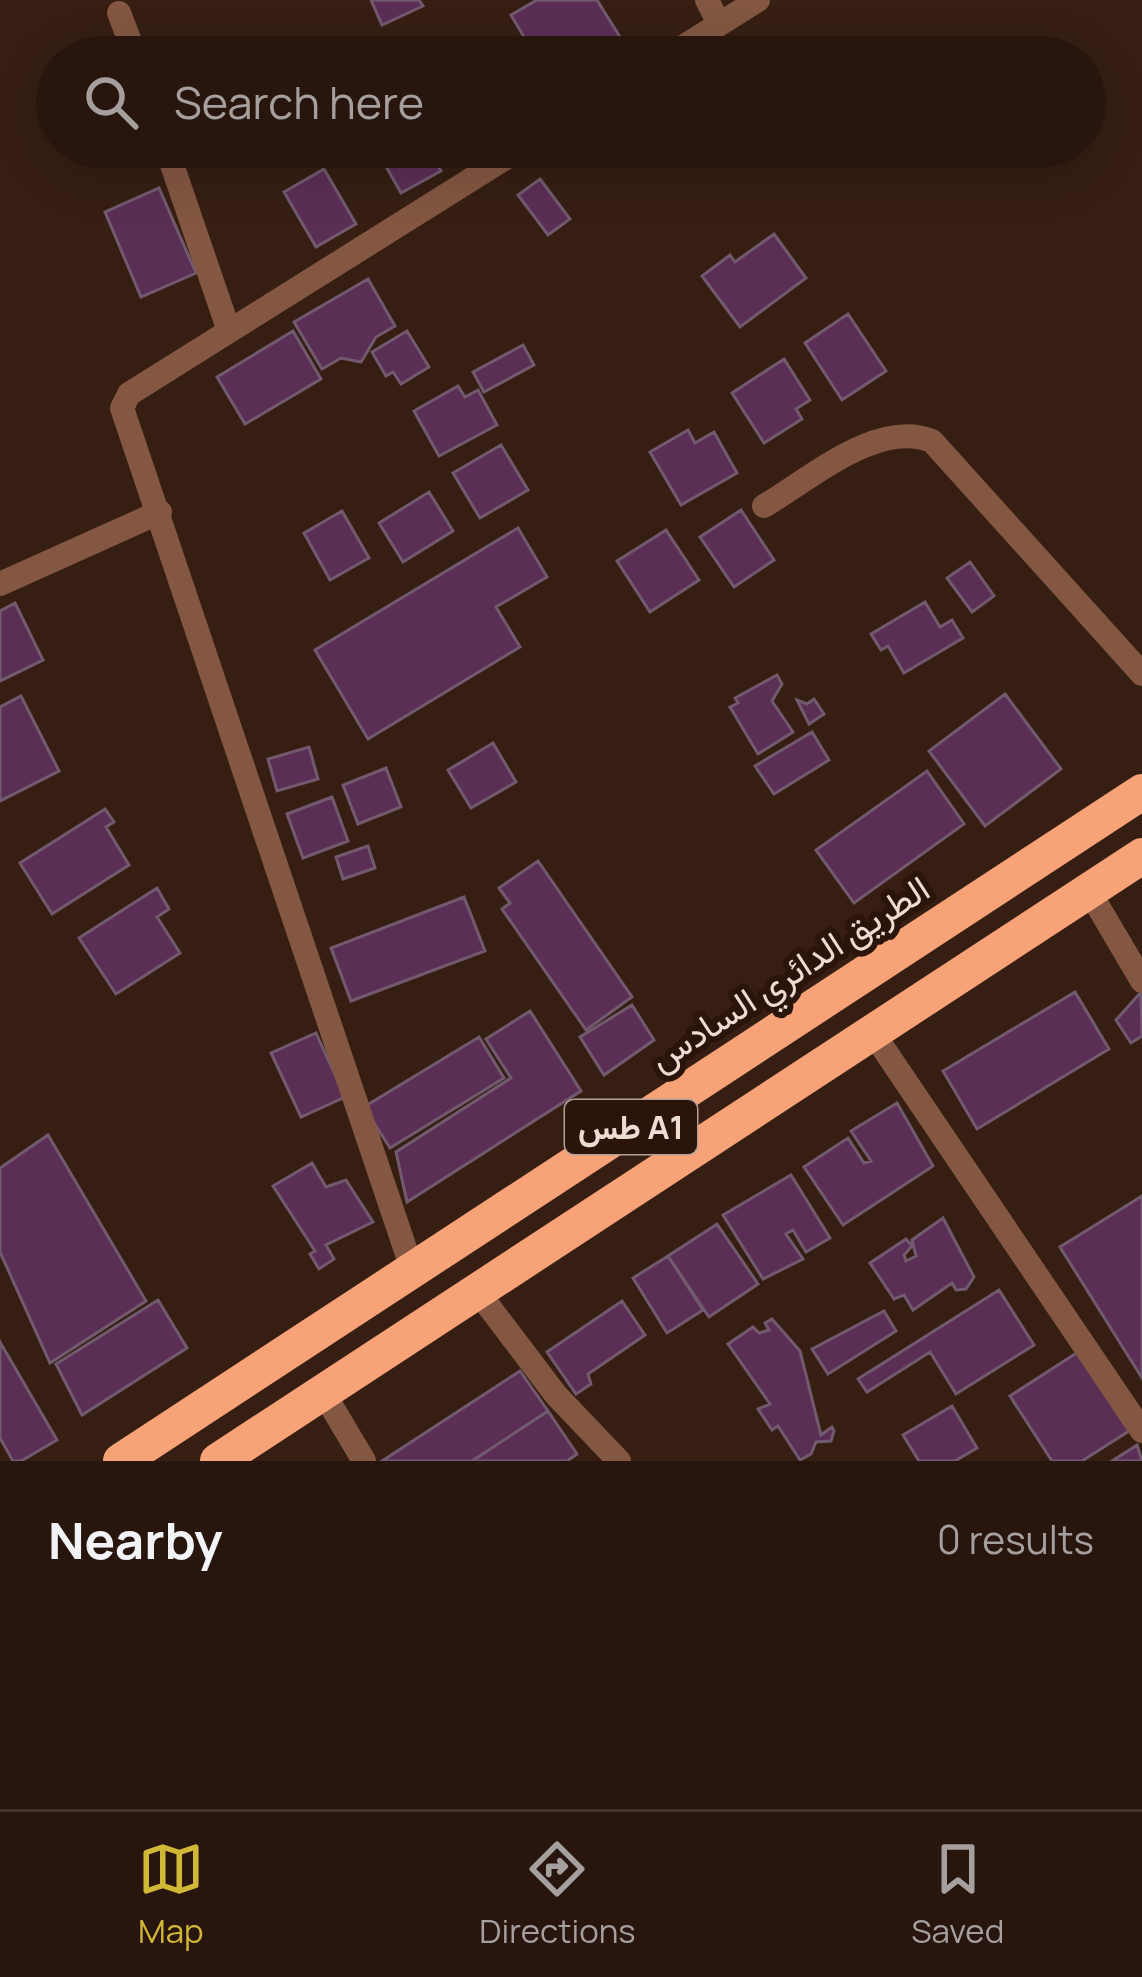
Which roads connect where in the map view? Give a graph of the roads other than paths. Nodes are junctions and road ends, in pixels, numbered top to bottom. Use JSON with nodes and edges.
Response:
{"nodes":[{"id":1,"x":707,"y":0,"type":"edge"},
{"id":2,"x":758,"y":0,"type":"edge"},
{"id":3,"x":119,"y":13,"type":"dead end"},
{"id":4,"x":719,"y":24,"type":"junction"},
{"id":5,"x":128,"y":36,"type":"edge"},
{"id":6,"x":700,"y":36,"type":"edge"},
{"id":7,"x":173,"y":168,"type":"edge"},
{"id":8,"x":490,"y":168,"type":"edge"},
{"id":9,"x":229,"y":332,"type":"junction"},
{"id":10,"x":764,"y":506,"type":"dead end"},
{"id":11,"x":160,"y":512,"type":"junction"},
{"id":12,"x":0,"y":584,"type":"edge"},
{"id":13,"x":1142,"y":674,"type":"edge"},
{"id":14,"x":1142,"y":792,"type":"edge"},
{"id":15,"x":1142,"y":856,"type":"edge"},
{"id":16,"x":1089,"y":891,"type":"junction"},
{"id":17,"x":1142,"y":980,"type":"edge"},
{"id":18,"x":873,"y":1033,"type":"junction"},
{"id":19,"x":497,"y":1215,"type":"junction"},
{"id":20,"x":527,"y":1260,"type":"junction"},
{"id":21,"x":411,"y":1267,"type":"junction"},
{"id":22,"x":478,"y":1292,"type":"junction"},
{"id":23,"x":323,"y":1392,"type":"junction"},
{"id":24,"x":1142,"y":1431,"type":"edge"},
{"id":25,"x":121,"y":1461,"type":"edge"},
{"id":26,"x":218,"y":1461,"type":"edge"},
{"id":27,"x":364,"y":1461,"type":"edge"},
{"id":28,"x":619,"y":1461,"type":"edge"}],
"edges":[{"from":1,"to":4,"type":"street"},
{"from":2,"to":4,"type":"street"},
{"from":3,"to":5,"type":"street"},
{"from":4,"to":6,"type":"street"},
{"from":7,"to":9,"type":"street"},
{"from":8,"to":9,"type":"street"},
{"from":9,"to":11,"type":"street"},
{"from":10,"to":13,"type":"street"},
{"from":11,"to":12,"type":"street"},
{"from":11,"to":21,"type":"street"},
{"from":14,"to":19,"type":"highway","name":"الطريق الدائري السادس","number":"طس A1"},
{"from":15,"to":16,"type":"highway","number":"طس A1"},
{"from":16,"to":17,"type":"street"},
{"from":16,"to":18,"type":"highway","number":"طس A1"},
{"from":18,"to":20,"type":"highway","number":"طس A1"},
{"from":18,"to":24,"type":"street"},
{"from":19,"to":20,"type":"highway"},
{"from":19,"to":21,"type":"highway","name":"الطريق الدائري السادس","number":"طس A1"},
{"from":20,"to":22,"type":"highway","number":"طس A1"},
{"from":21,"to":25,"type":"highway","name":"الطريق الدائري السادس","number":"طس A1"},
{"from":22,"to":23,"type":"highway","number":"طس A1"},
{"from":22,"to":28,"type":"street"},
{"from":23,"to":26,"type":"highway","number":"طس A1"},
{"from":23,"to":27,"type":"street"}]}
